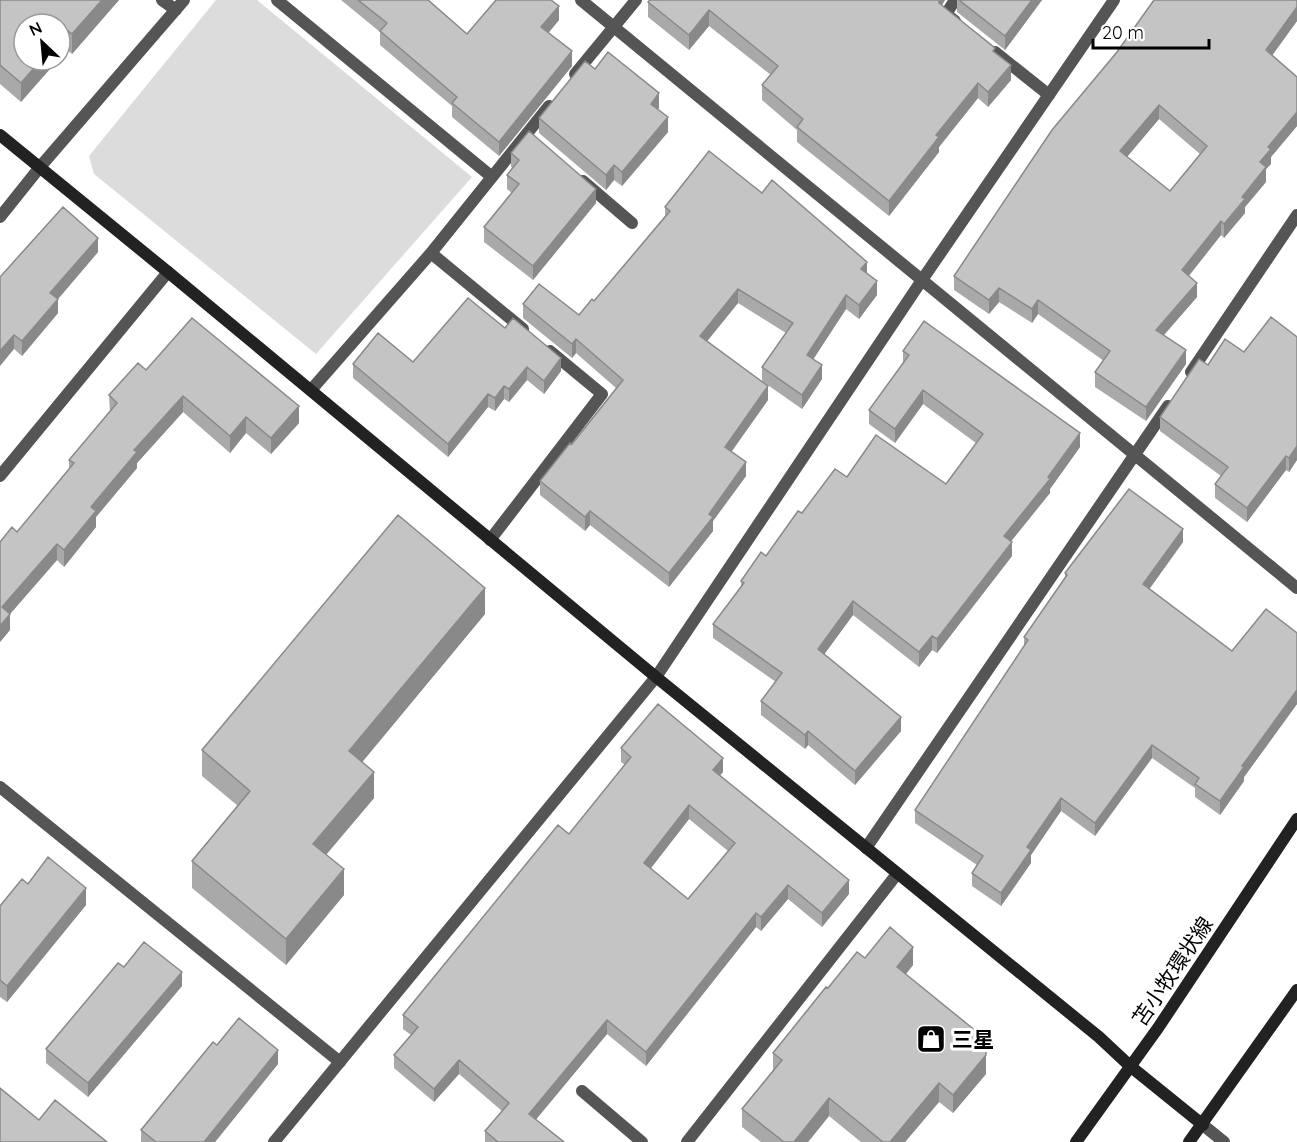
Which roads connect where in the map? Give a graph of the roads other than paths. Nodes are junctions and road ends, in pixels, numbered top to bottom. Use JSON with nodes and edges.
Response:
{"nodes":[{"id":1,"x":162,"y":0,"type":"edge"},
{"id":2,"x":184,"y":0,"type":"edge"},
{"id":3,"x":277,"y":0,"type":"edge"},
{"id":4,"x":581,"y":0,"type":"edge"},
{"id":5,"x":636,"y":0,"type":"edge"},
{"id":6,"x":955,"y":0,"type":"edge"},
{"id":7,"x":1114,"y":0,"type":"edge"},
{"id":8,"x":176,"y":10,"type":"junction"},
{"id":9,"x":614,"y":27,"type":"junction"},
{"id":10,"x":964,"y":28,"type":"edge"},
{"id":11,"x":983,"y":43,"type":"edge"},
{"id":12,"x":571,"y":80,"type":"edge"},
{"id":13,"x":1049,"y":95,"type":"junction"},
{"id":14,"x":556,"y":98,"type":"edge"},
{"id":15,"x":0,"y":135,"type":"edge"},
{"id":16,"x":40,"y":168,"type":"junction"},
{"id":17,"x":571,"y":170,"type":"edge"},
{"id":18,"x":492,"y":177,"type":"junction"},
{"id":19,"x":1297,"y":215,"type":"edge"},
{"id":20,"x":0,"y":217,"type":"edge"},
{"id":21,"x":632,"y":223,"type":"dead end"},
{"id":22,"x":431,"y":253,"type":"junction"},
{"id":23,"x":168,"y":272,"type":"junction"},
{"id":24,"x":922,"y":280,"type":"junction"},
{"id":25,"x":1187,"y":378,"type":"edge"},
{"id":26,"x":310,"y":390,"type":"junction"},
{"id":27,"x":1174,"y":397,"type":"edge"},
{"id":28,"x":1135,"y":454,"type":"junction"},
{"id":29,"x":0,"y":476,"type":"edge"},
{"id":30,"x":489,"y":540,"type":"junction"},
{"id":31,"x":1297,"y":588,"type":"edge"},
{"id":32,"x":656,"y":677,"type":"junction"},
{"id":33,"x":0,"y":787,"type":"edge"},
{"id":34,"x":1297,"y":819,"type":"edge"},
{"id":35,"x":866,"y":848,"type":"junction"},
{"id":36,"x":897,"y":874,"type":"junction"},
{"id":37,"x":1297,"y":990,"type":"edge"},
{"id":38,"x":340,"y":1062,"type":"junction"},
{"id":39,"x":1130,"y":1066,"type":"junction"},
{"id":40,"x":582,"y":1091,"type":"dead end"},
{"id":41,"x":1203,"y":1125,"type":"junction"},
{"id":42,"x":274,"y":1142,"type":"edge"},
{"id":43,"x":642,"y":1142,"type":"edge"},
{"id":44,"x":687,"y":1142,"type":"edge"},
{"id":45,"x":1076,"y":1142,"type":"edge"},
{"id":46,"x":1190,"y":1142,"type":"edge"},
{"id":47,"x":1224,"y":1142,"type":"edge"}],
"edges":[{"from":1,"to":8,"type":"street"},
{"from":2,"to":8,"type":"street"},
{"from":3,"to":18,"type":"street"},
{"from":4,"to":9,"type":"street"},
{"from":5,"to":9,"type":"street"},
{"from":6,"to":10,"type":"street"},
{"from":7,"to":13,"type":"street"},
{"from":8,"to":16,"type":"street"},
{"from":9,"to":12,"type":"street"},
{"from":9,"to":24,"type":"street"},
{"from":11,"to":13,"type":"street"},
{"from":13,"to":24,"type":"street"},
{"from":14,"to":18,"type":"street"},
{"from":15,"to":16,"type":"street"},
{"from":16,"to":20,"type":"street"},
{"from":16,"to":23,"type":"street"},
{"from":17,"to":21,"type":"street"},
{"from":18,"to":22,"type":"street"},
{"from":19,"to":25,"type":"street"},
{"from":22,"to":26,"type":"street"},
{"from":22,"to":30,"type":"street"},
{"from":23,"to":26,"type":"street"},
{"from":23,"to":29,"type":"street"},
{"from":24,"to":28,"type":"street"},
{"from":24,"to":32,"type":"street"},
{"from":26,"to":30,"type":"street"},
{"from":27,"to":28,"type":"street"},
{"from":28,"to":31,"type":"street"},
{"from":28,"to":35,"type":"street"},
{"from":30,"to":32,"type":"street"},
{"from":32,"to":35,"type":"street"},
{"from":32,"to":38,"type":"street"},
{"from":33,"to":38,"type":"street"},
{"from":34,"to":39,"type":"street","name":"苫小牧環状線"},
{"from":35,"to":36,"type":"street"},
{"from":36,"to":39,"type":"street"},
{"from":36,"to":44,"type":"street"},
{"from":37,"to":41,"type":"street"},
{"from":38,"to":42,"type":"street"},
{"from":39,"to":41,"type":"street"},
{"from":39,"to":45,"type":"street","name":"苫小牧環状線"},
{"from":40,"to":43,"type":"street"},
{"from":41,"to":46,"type":"street"},
{"from":41,"to":47,"type":"street"}]}
